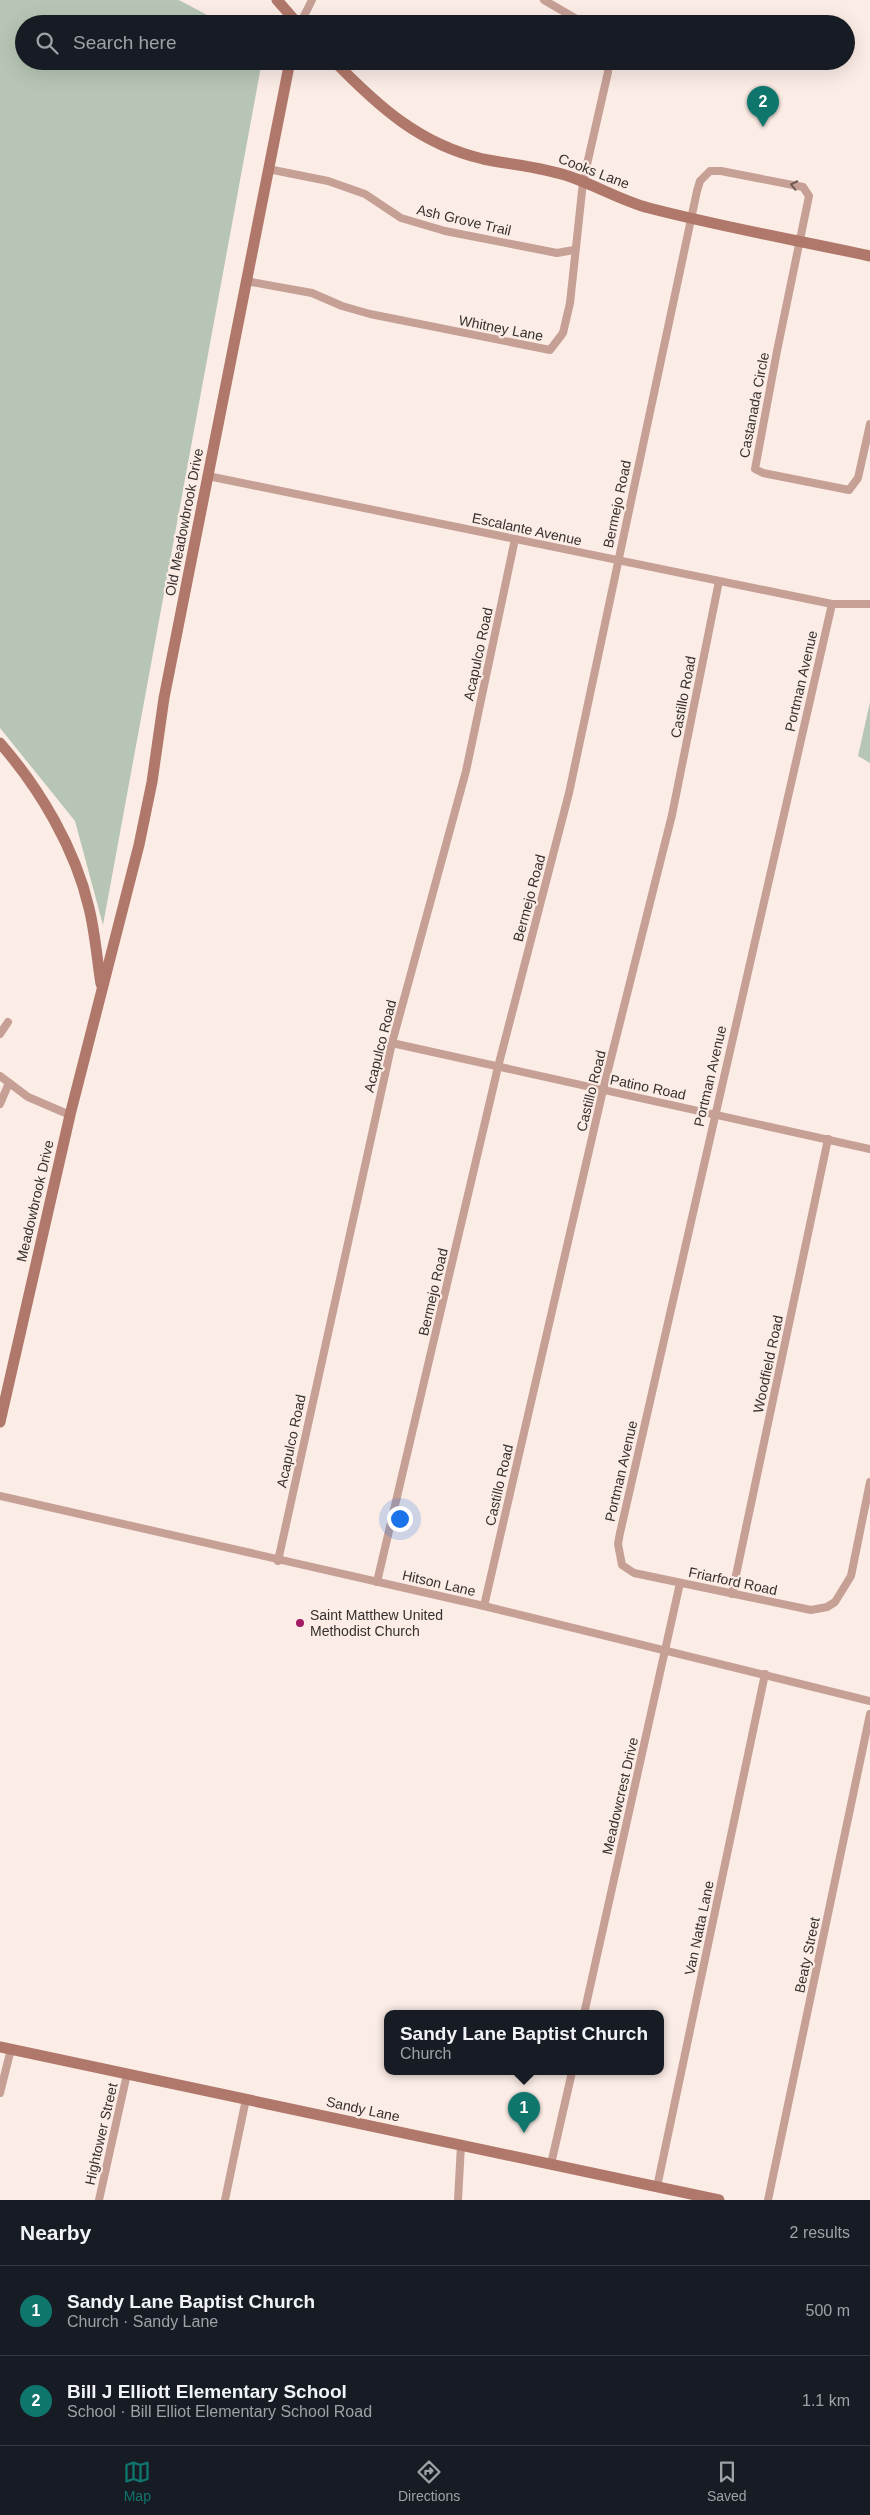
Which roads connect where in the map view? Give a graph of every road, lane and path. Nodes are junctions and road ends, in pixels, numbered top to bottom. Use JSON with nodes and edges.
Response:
{"nodes":[{"id":1,"x":277,"y":0,"type":"edge"},
{"id":2,"x":312,"y":0,"type":"edge"},
{"id":3,"x":544,"y":0,"type":"edge"},
{"id":4,"x":291,"y":15,"type":"edge"},
{"id":5,"x":304,"y":15,"type":"edge"},
{"id":6,"x":570,"y":15,"type":"edge"},
{"id":7,"x":288,"y":70,"type":"edge"},
{"id":8,"x":343,"y":70,"type":"edge"},
{"id":9,"x":608,"y":70,"type":"edge"},
{"id":10,"x":268,"y":169,"type":"junction"},
{"id":11,"x":584,"y":182,"type":"junction"},
{"id":12,"x":692,"y":217,"type":"junction"},
{"id":13,"x":800,"y":241,"type":"junction"},
{"id":14,"x":574,"y":250,"type":"junction"},
{"id":15,"x":870,"y":256,"type":"edge"},
{"id":16,"x":246,"y":281,"type":"junction"},
{"id":17,"x":870,"y":424,"type":"edge"},
{"id":18,"x":208,"y":476,"type":"junction"},
{"id":19,"x":515,"y":539,"type":"junction"},
{"id":20,"x":618,"y":560,"type":"junction"},
{"id":21,"x":720,"y":581,"type":"junction"},
{"id":22,"x":832,"y":604,"type":"junction"},
{"id":23,"x":870,"y":604,"type":"edge"},
{"id":24,"x":0,"y":743,"type":"edge"},
{"id":25,"x":102,"y":988,"type":"junction"},
{"id":26,"x":8,"y":1022,"type":"dead end"},
{"id":27,"x":0,"y":1034,"type":"edge"},
{"id":28,"x":392,"y":1044,"type":"junction"},
{"id":29,"x":498,"y":1067,"type":"junction"},
{"id":30,"x":0,"y":1076,"type":"edge"},
{"id":31,"x":9,"y":1083,"type":"junction"},
{"id":32,"x":603,"y":1090,"type":"junction"},
{"id":33,"x":0,"y":1104,"type":"edge"},
{"id":34,"x":714,"y":1114,"type":"junction"},
{"id":35,"x":70,"y":1115,"type":"junction"},
{"id":36,"x":828,"y":1140,"type":"junction"},
{"id":37,"x":870,"y":1148,"type":"edge"},
{"id":38,"x":0,"y":1422,"type":"edge"},
{"id":39,"x":870,"y":1482,"type":"edge"},
{"id":40,"x":0,"y":1496,"type":"edge"},
{"id":41,"x":619,"y":1554,"type":"joint"},
{"id":42,"x":278,"y":1561,"type":"junction"},
{"id":43,"x":378,"y":1582,"type":"junction"},
{"id":44,"x":680,"y":1583,"type":"junction"},
{"id":45,"x":732,"y":1594,"type":"junction"},
{"id":46,"x":484,"y":1606,"type":"junction"},
{"id":47,"x":666,"y":1649,"type":"junction"},
{"id":48,"x":765,"y":1674,"type":"junction"},
{"id":49,"x":870,"y":1701,"type":"edge"},
{"id":50,"x":870,"y":1714,"type":"edge"},
{"id":51,"x":585,"y":2010,"type":"edge"},
{"id":52,"x":5,"y":2048,"type":"edge"},
{"id":53,"x":127,"y":2074,"type":"junction"},
{"id":54,"x":571,"y":2075,"type":"edge"},
{"id":55,"x":0,"y":2093,"type":"edge"},
{"id":56,"x":246,"y":2099,"type":"junction"},
{"id":57,"x":461,"y":2145,"type":"junction"},
{"id":58,"x":551,"y":2164,"type":"junction"},
{"id":59,"x":657,"y":2187,"type":"junction"},
{"id":60,"x":99,"y":2200,"type":"edge"},
{"id":61,"x":225,"y":2200,"type":"edge"},
{"id":62,"x":458,"y":2200,"type":"edge"},
{"id":63,"x":719,"y":2200,"type":"edge"},
{"id":64,"x":768,"y":2200,"type":"edge"}],
"edges":[{"from":1,"to":4,"type":"main road"},
{"from":2,"to":5,"type":"street"},
{"from":3,"to":6,"type":"street"},
{"from":7,"to":10,"type":"main road","name":"Old Meadowbrook Drive"},
{"from":8,"to":11,"type":"main road","name":"Cooks Lane"},
{"from":9,"to":11,"type":"street","name":"Whitney Lane"},
{"from":10,"to":14,"type":"street","name":"Ash Grove Trail"},
{"from":10,"to":16,"type":"main road","name":"Old Meadowbrook Drive"},
{"from":11,"to":12,"type":"main road","name":"Cooks Lane"},
{"from":11,"to":14,"type":"street","name":"Whitney Lane"},
{"from":12,"to":13,"type":"main road","name":"Cooks Lane"},
{"from":13,"to":12,"type":"street","name":"Bermejo Road","one_way":true},
{"from":12,"to":20,"type":"street","name":"Bermejo Road"},
{"from":13,"to":15,"type":"main road","name":"Cooks Lane"},
{"from":13,"to":17,"type":"street","name":"Castanada Circle"},
{"from":14,"to":16,"type":"street","name":"Whitney Lane"},
{"from":16,"to":18,"type":"main road","name":"Old Meadowbrook Drive"},
{"from":18,"to":19,"type":"street","name":"Escalante Avenue"},
{"from":18,"to":25,"type":"main road","name":"Old Meadowbrook Drive"},
{"from":19,"to":20,"type":"street","name":"Escalante Avenue"},
{"from":19,"to":28,"type":"street","name":"Acapulco Road"},
{"from":20,"to":21,"type":"street","name":"Escalante Avenue"},
{"from":20,"to":29,"type":"street","name":"Bermejo Road"},
{"from":21,"to":22,"type":"street","name":"Escalante Avenue"},
{"from":21,"to":32,"type":"street","name":"Castillo Road"},
{"from":22,"to":23,"type":"street","name":"Escalante Avenue"},
{"from":22,"to":34,"type":"street","name":"Portman Avenue"},
{"from":24,"to":25,"type":"main road"},
{"from":25,"to":35,"type":"main road","name":"Meadowbrook Drive"},
{"from":26,"to":27,"type":"street"},
{"from":28,"to":29,"type":"street","name":"Patino Road"},
{"from":28,"to":42,"type":"street","name":"Acapulco Road"},
{"from":29,"to":32,"type":"street","name":"Patino Road"},
{"from":29,"to":43,"type":"street","name":"Bermejo Road"},
{"from":30,"to":31,"type":"street"},
{"from":31,"to":33,"type":"street"},
{"from":31,"to":35,"type":"street"},
{"from":32,"to":34,"type":"street","name":"Patino Road"},
{"from":32,"to":46,"type":"street","name":"Castillo Road"},
{"from":34,"to":36,"type":"street","name":"Patino Road"},
{"from":34,"to":41,"type":"street","name":"Portman Avenue"},
{"from":35,"to":38,"type":"main road","name":"Meadowbrook Drive"},
{"from":36,"to":37,"type":"street","name":"Patino Road"},
{"from":36,"to":45,"type":"street","name":"Woodfield Road"},
{"from":39,"to":45,"type":"street","name":"Friarford Road"},
{"from":40,"to":42,"type":"street","name":"Hitson Lane"},
{"from":41,"to":44,"type":"street","name":"Friarford Road"},
{"from":42,"to":43,"type":"street","name":"Hitson Lane"},
{"from":43,"to":46,"type":"street","name":"Hitson Lane"},
{"from":44,"to":45,"type":"street","name":"Friarford Road"},
{"from":44,"to":47,"type":"street","name":"Meadowcrest Drive"},
{"from":46,"to":47,"type":"street","name":"Hitson Lane"},
{"from":47,"to":48,"type":"street","name":"Hitson Lane"},
{"from":47,"to":51,"type":"street","name":"Meadowcrest Drive"},
{"from":48,"to":49,"type":"street","name":"Hitson Lane"},
{"from":48,"to":59,"type":"street","name":"Van Natta Lane"},
{"from":50,"to":64,"type":"street","name":"Beaty Street"},
{"from":52,"to":53,"type":"main road","name":"Sandy Lane"},
{"from":52,"to":55,"type":"street"},
{"from":53,"to":56,"type":"main road","name":"Sandy Lane"},
{"from":53,"to":60,"type":"street","name":"Hightower Street"},
{"from":54,"to":58,"type":"street"},
{"from":56,"to":57,"type":"main road","name":"Sandy Lane"},
{"from":56,"to":61,"type":"street"},
{"from":57,"to":58,"type":"main road","name":"Sandy Lane"},
{"from":57,"to":62,"type":"street"},
{"from":58,"to":59,"type":"main road","name":"Sandy Lane"},
{"from":59,"to":63,"type":"main road","name":"Sandy Lane"}]}
